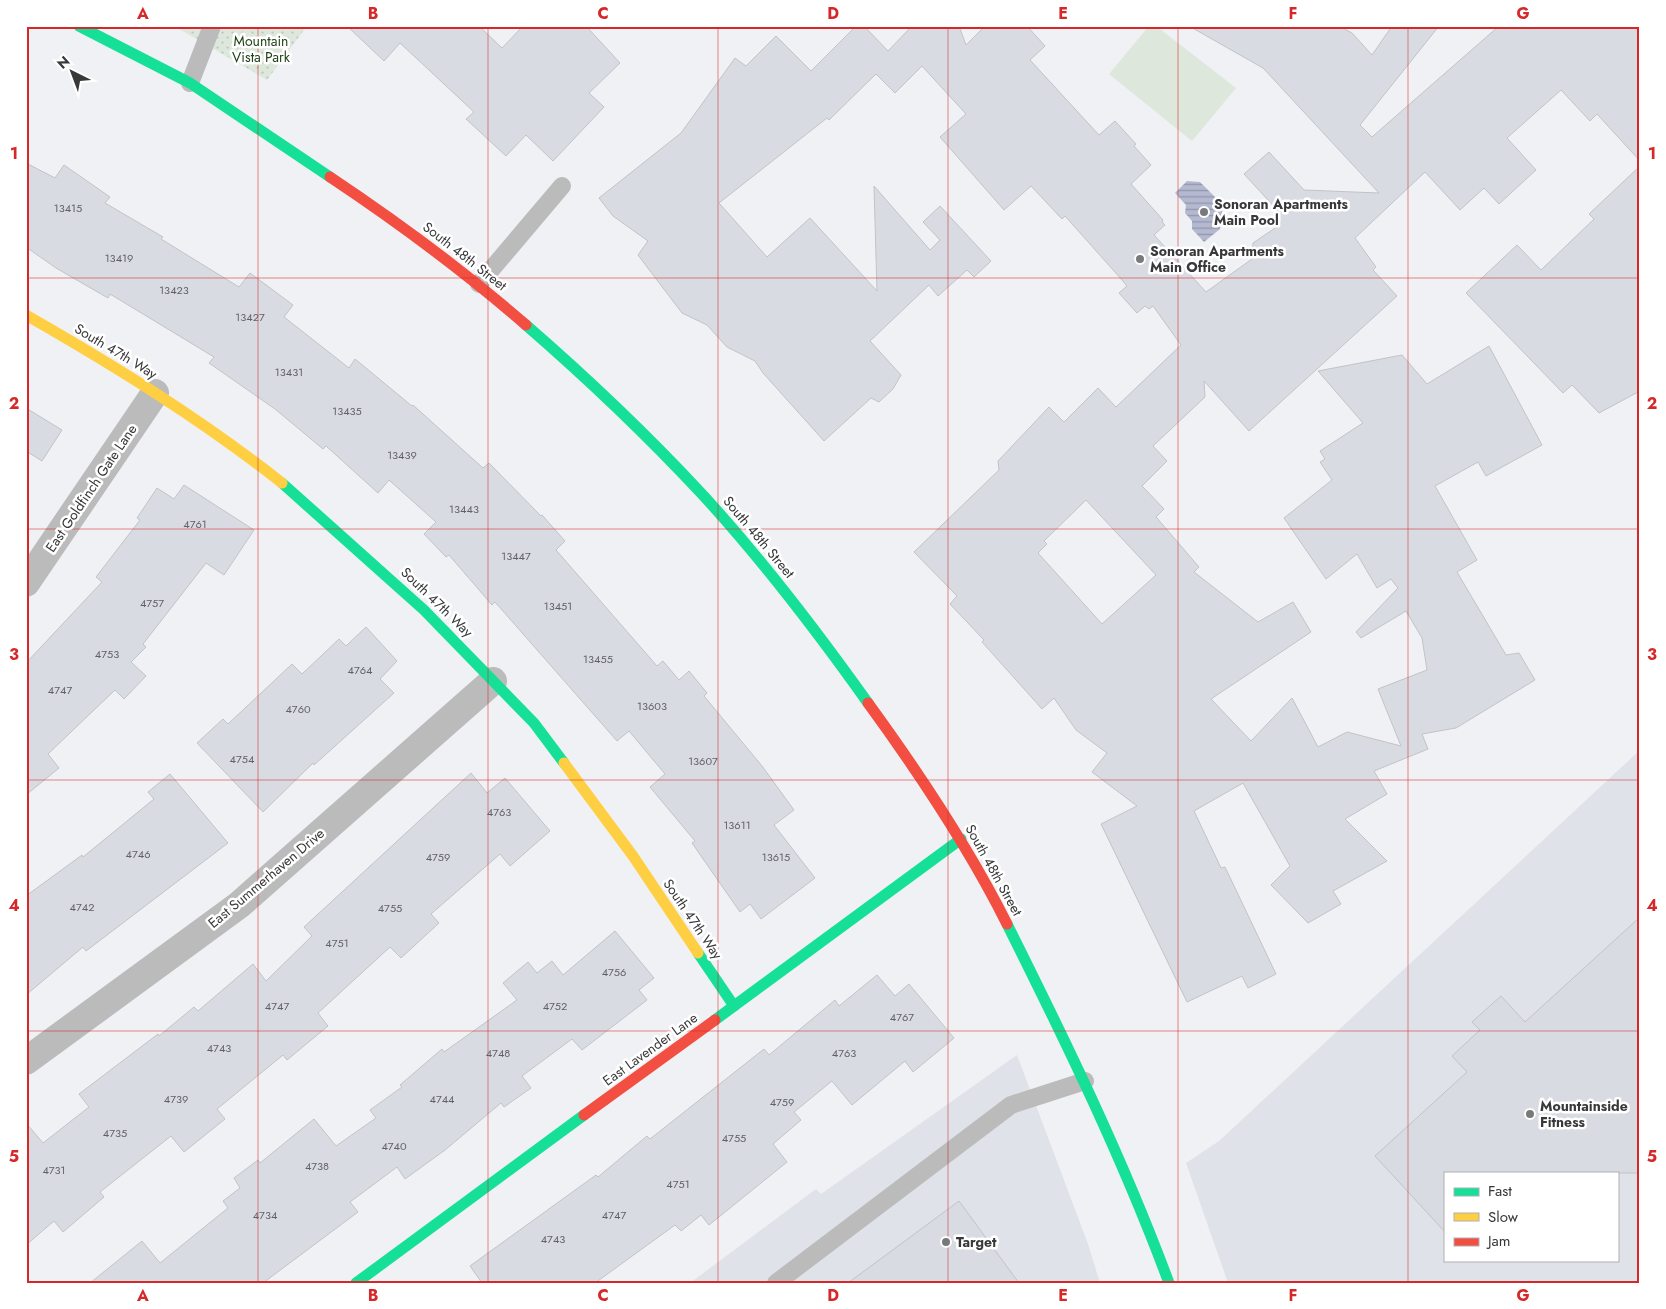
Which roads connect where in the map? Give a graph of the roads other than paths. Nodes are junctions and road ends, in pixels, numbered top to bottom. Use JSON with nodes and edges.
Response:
{"nodes":[{"id":1,"x":80,"y":26,"type":"edge"},
{"id":2,"x":212,"y":26,"type":"edge"},
{"id":3,"x":190,"y":83,"type":"junction"},
{"id":4,"x":562,"y":186,"type":"dead end"},
{"id":5,"x":479,"y":284,"type":"junction"},
{"id":6,"x":26,"y":314,"type":"edge"},
{"id":7,"x":155,"y":392,"type":"junction"},
{"id":8,"x":26,"y":583,"type":"edge"},
{"id":9,"x":493,"y":681,"type":"junction"},
{"id":10,"x":961,"y":839,"type":"junction"},
{"id":11,"x":734,"y":1006,"type":"junction"},
{"id":12,"x":26,"y":1061,"type":"edge"},
{"id":13,"x":1085,"y":1082,"type":"junction"},
{"id":14,"x":356,"y":1283,"type":"edge"},
{"id":15,"x":776,"y":1283,"type":"edge"},
{"id":16,"x":1169,"y":1283,"type":"edge"}],
"edges":[{"from":1,"to":3,"type":"street","name":"South 48th Street"},
{"from":2,"to":3,"type":"lane"},
{"from":3,"to":5,"type":"street","name":"South 48th Street"},
{"from":4,"to":5,"type":"lane"},
{"from":5,"to":10,"type":"street","name":"South 48th Street"},
{"from":6,"to":7,"type":"street","name":"South 47th Way"},
{"from":7,"to":8,"type":"street","name":"East Goldfinch Gate Lane"},
{"from":7,"to":9,"type":"street","name":"South 47th Way"},
{"from":9,"to":11,"type":"street","name":"South 47th Way"},
{"from":9,"to":12,"type":"street","name":"East Summerhaven Drive"},
{"from":10,"to":11,"type":"street","name":"East Lavender Lane"},
{"from":10,"to":13,"type":"street","name":"South 48th Street"},
{"from":11,"to":14,"type":"street","name":"East Lavender Lane"},
{"from":13,"to":15,"type":"lane"},
{"from":13,"to":16,"type":"street","name":"South 48th Street"}]}
